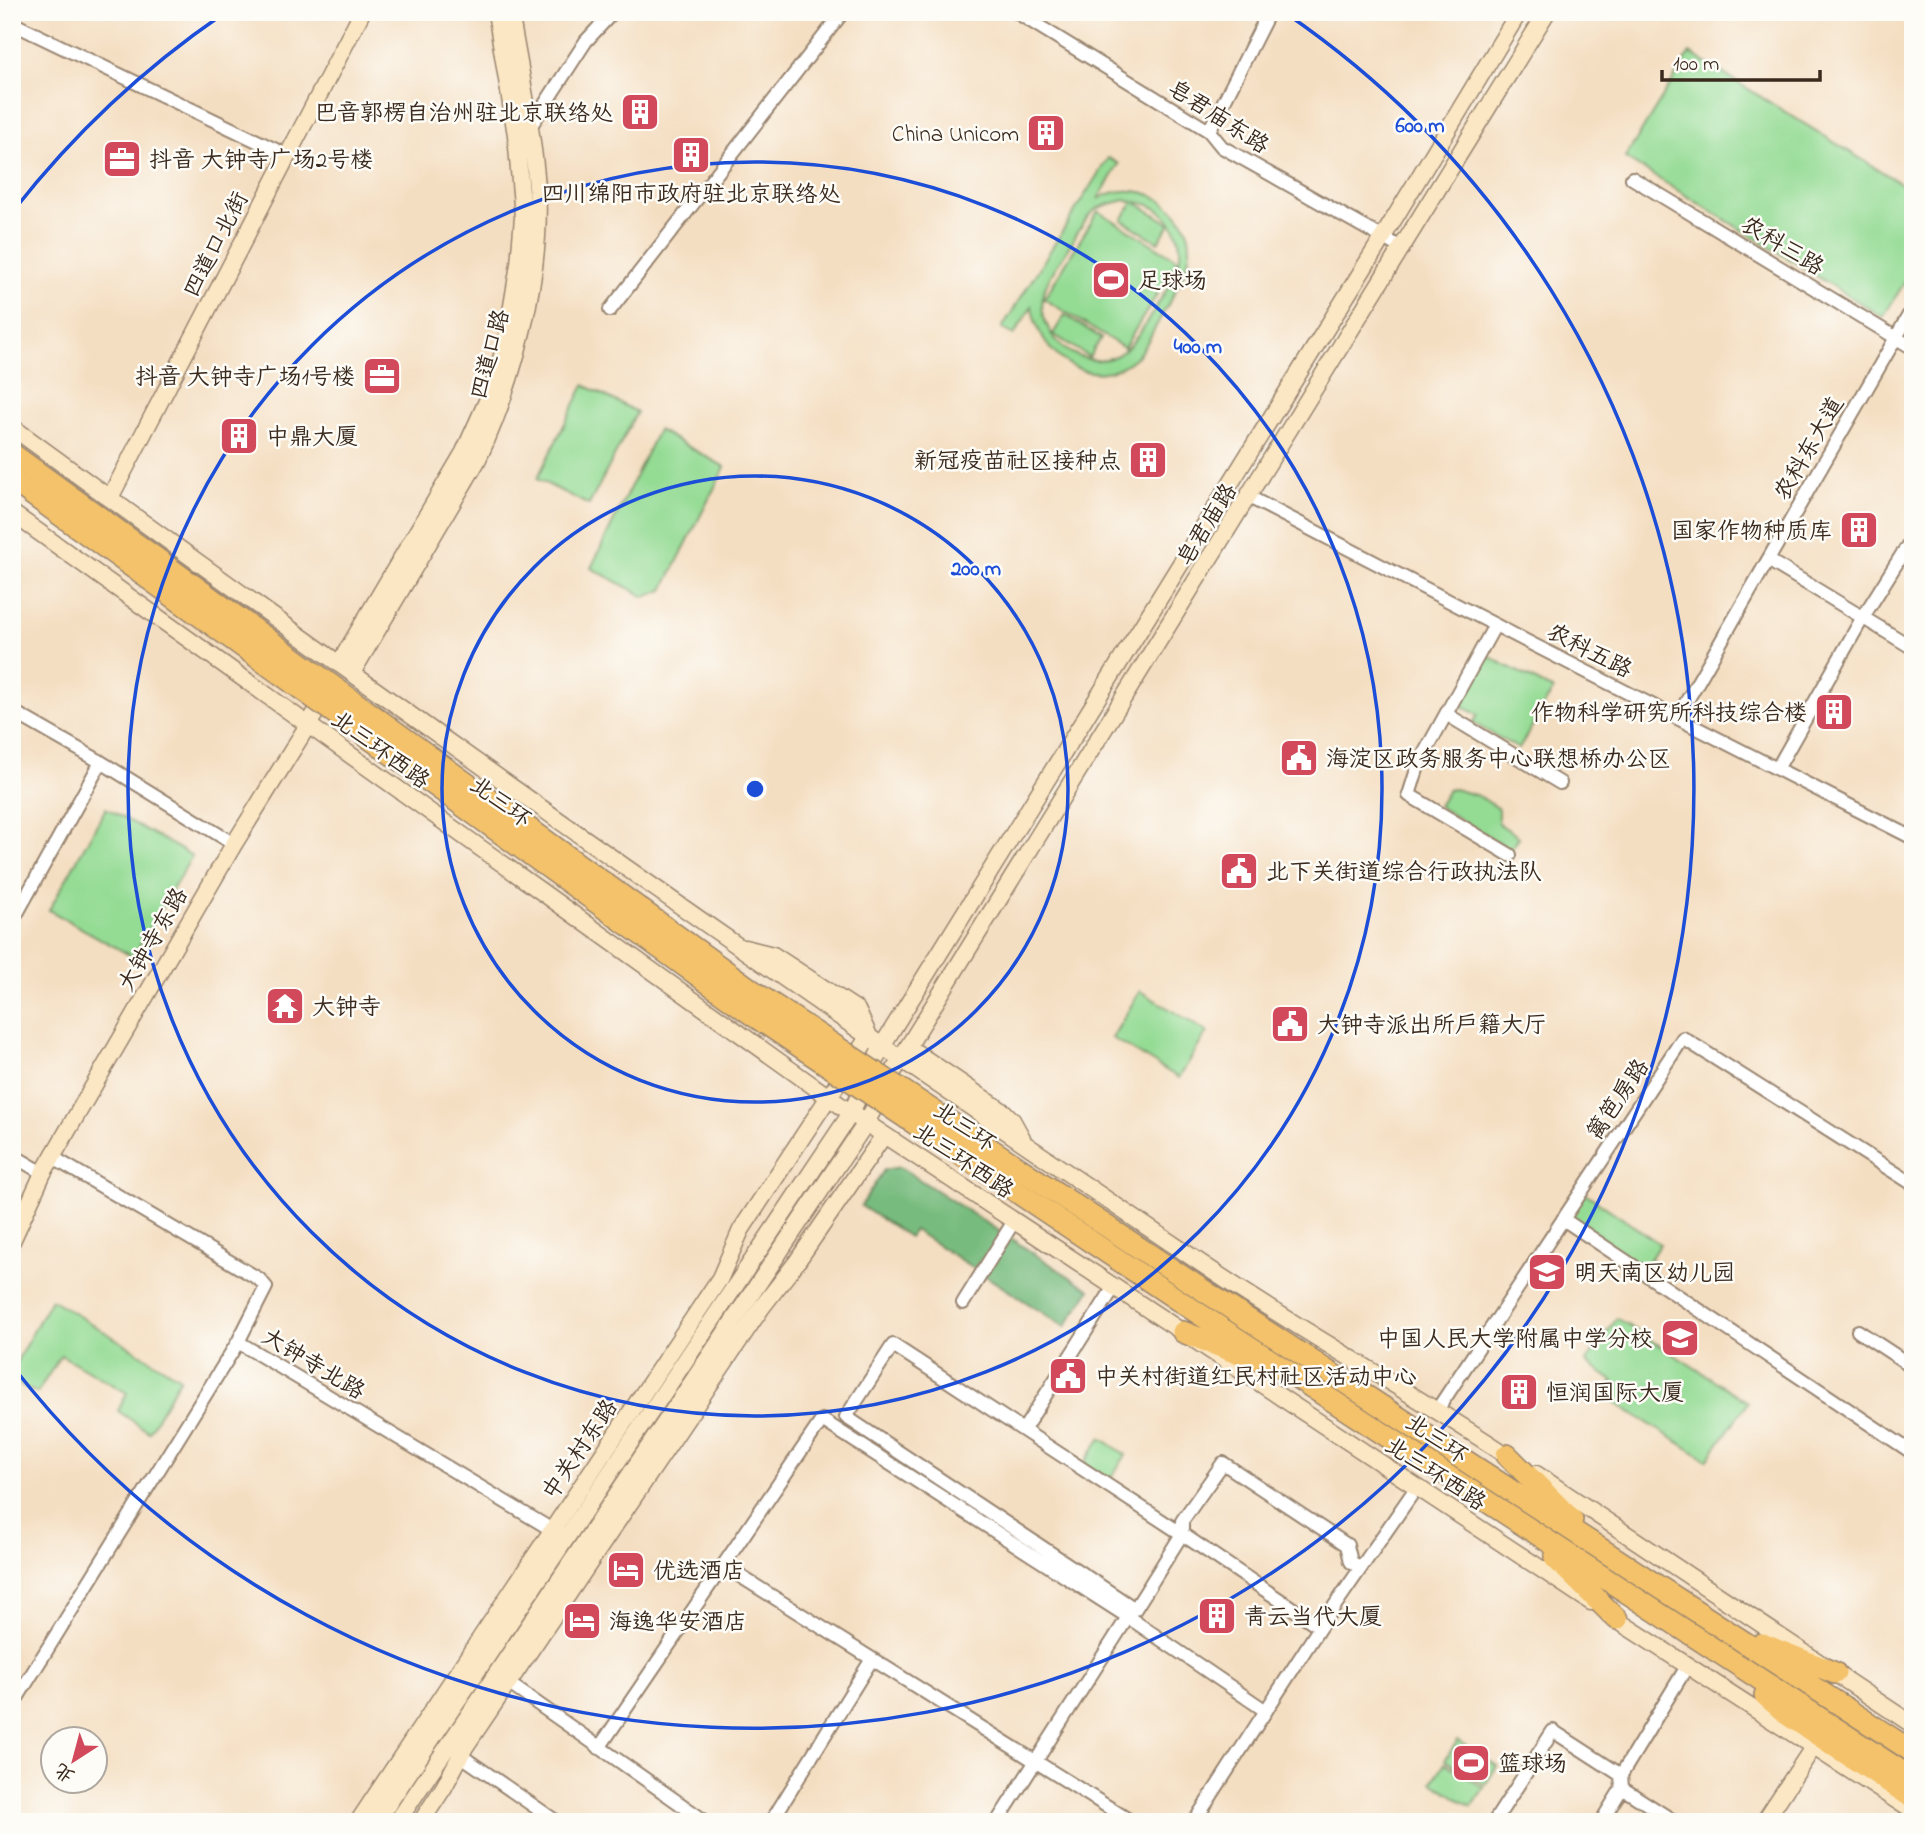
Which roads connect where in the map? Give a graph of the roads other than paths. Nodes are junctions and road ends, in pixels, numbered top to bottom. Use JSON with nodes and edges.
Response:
{"nodes":[{"id":1,"x":362,"y":12,"type":"edge"},
{"id":2,"x":496,"y":12,"type":"edge"},
{"id":3,"x":510,"y":12,"type":"edge"},
{"id":4,"x":613,"y":12,"type":"edge"},
{"id":5,"x":843,"y":12,"type":"edge"},
{"id":6,"x":1269,"y":12,"type":"edge"},
{"id":7,"x":1520,"y":12,"type":"edge"},
{"id":8,"x":1546,"y":12,"type":"edge"},
{"id":9,"x":1019,"y":13,"type":"edge"},
{"id":10,"x":12,"y":23,"type":"edge"},
{"id":11,"x":530,"y":127,"type":"junction"},
{"id":12,"x":1209,"y":131,"type":"junction"},
{"id":13,"x":286,"y":155,"type":"junction"},
{"id":14,"x":1632,"y":178,"type":"dead end"},
{"id":15,"x":1384,"y":237,"type":"junction"},
{"id":16,"x":1403,"y":249,"type":"junction"},
{"id":17,"x":1913,"y":308,"type":"edge"},
{"id":18,"x":610,"y":310,"type":"dead end"},
{"id":19,"x":1896,"y":338,"type":"junction"},
{"id":20,"x":1913,"y":348,"type":"edge"},
{"id":21,"x":12,"y":427,"type":"edge"},
{"id":22,"x":12,"y":454,"type":"edge"},
{"id":23,"x":12,"y":480,"type":"edge"},
{"id":24,"x":1249,"y":497,"type":"junction"},
{"id":25,"x":110,"y":498,"type":"junction"},
{"id":26,"x":12,"y":513,"type":"edge"},
{"id":27,"x":1913,"y":537,"type":"edge"},
{"id":28,"x":1768,"y":560,"type":"junction"},
{"id":29,"x":235,"y":589,"type":"junction"},
{"id":30,"x":1863,"y":617,"type":"junction"},
{"id":31,"x":1495,"y":625,"type":"junction"},
{"id":32,"x":195,"y":643,"type":"junction"},
{"id":33,"x":1913,"y":648,"type":"edge"},
{"id":34,"x":345,"y":668,"type":"junction"},
{"id":35,"x":12,"y":711,"type":"edge"},
{"id":36,"x":1446,"y":715,"type":"junction"},
{"id":37,"x":1676,"y":718,"type":"junction"},
{"id":38,"x":308,"y":724,"type":"junction"},
{"id":39,"x":450,"y":742,"type":"junction"},
{"id":40,"x":101,"y":762,"type":"junction"},
{"id":41,"x":1777,"y":769,"type":"junction"},
{"id":42,"x":1560,"y":783,"type":"dead end"},
{"id":43,"x":410,"y":797,"type":"junction"},
{"id":44,"x":1913,"y":838,"type":"edge"},
{"id":45,"x":234,"y":844,"type":"junction"},
{"id":46,"x":1510,"y":855,"type":"dead end"},
{"id":47,"x":12,"y":922,"type":"edge"},
{"id":48,"x":876,"y":1041,"type":"junction"},
{"id":49,"x":905,"y":1052,"type":"junction"},
{"id":50,"x":848,"y":1068,"type":"junction"},
{"id":51,"x":866,"y":1080,"type":"junction"},
{"id":52,"x":883,"y":1091,"type":"junction"},
{"id":53,"x":829,"y":1097,"type":"junction"},
{"id":54,"x":973,"y":1107,"type":"junction"},
{"id":55,"x":851,"y":1113,"type":"junction"},
{"id":56,"x":866,"y":1123,"type":"junction"},
{"id":57,"x":884,"y":1135,"type":"junction"},
{"id":58,"x":952,"y":1138,"type":"junction"},
{"id":59,"x":1025,"y":1143,"type":"junction"},
{"id":60,"x":12,"y":1155,"type":"edge"},
{"id":61,"x":52,"y":1157,"type":"junction"},
{"id":62,"x":933,"y":1167,"type":"junction"},
{"id":63,"x":43,"y":1173,"type":"junction"},
{"id":64,"x":1913,"y":1184,"type":"edge"},
{"id":65,"x":1563,"y":1219,"type":"junction"},
{"id":66,"x":1014,"y":1221,"type":"junction"},
{"id":67,"x":12,"y":1241,"type":"edge"},
{"id":68,"x":1114,"y":1287,"type":"junction"},
{"id":69,"x":962,"y":1303,"type":"dead end"},
{"id":70,"x":1858,"y":1331,"type":"dead end"},
{"id":71,"x":1183,"y":1332,"type":"junction"},
{"id":72,"x":237,"y":1342,"type":"junction"},
{"id":73,"x":1913,"y":1367,"type":"edge"},
{"id":74,"x":1297,"y":1377,"type":"junction"},
{"id":75,"x":1437,"y":1410,"type":"junction"},
{"id":76,"x":1024,"y":1429,"type":"junction"},
{"id":77,"x":1913,"y":1453,"type":"edge"},
{"id":78,"x":1507,"y":1455,"type":"junction"},
{"id":79,"x":1416,"y":1488,"type":"junction"},
{"id":80,"x":1527,"y":1529,"type":"junction"},
{"id":81,"x":559,"y":1534,"type":"junction"},
{"id":82,"x":1182,"y":1534,"type":"junction"},
{"id":83,"x":1604,"y":1552,"type":"junction"},
{"id":84,"x":724,"y":1566,"type":"junction"},
{"id":85,"x":1361,"y":1568,"type":"junction"},
{"id":86,"x":1128,"y":1617,"type":"junction"},
{"id":87,"x":1617,"y":1619,"type":"junction"},
{"id":88,"x":1320,"y":1627,"type":"junction"},
{"id":89,"x":1713,"y":1635,"type":"junction"},
{"id":90,"x":872,"y":1659,"type":"junction"},
{"id":91,"x":1683,"y":1673,"type":"dead end"},
{"id":92,"x":1835,"y":1673,"type":"junction"},
{"id":93,"x":502,"y":1678,"type":"junction"},
{"id":94,"x":12,"y":1706,"type":"edge"},
{"id":95,"x":1266,"y":1711,"type":"junction"},
{"id":96,"x":1911,"y":1720,"type":"edge"},
{"id":97,"x":1814,"y":1746,"type":"junction"},
{"id":98,"x":599,"y":1748,"type":"junction"},
{"id":99,"x":1913,"y":1752,"type":"edge"},
{"id":100,"x":460,"y":1755,"type":"junction"},
{"id":101,"x":1034,"y":1761,"type":"junction"},
{"id":102,"x":1913,"y":1779,"type":"edge"},
{"id":103,"x":1622,"y":1782,"type":"junction"},
{"id":104,"x":1913,"y":1798,"type":"edge"},
{"id":105,"x":1913,"y":1811,"type":"edge"},
{"id":106,"x":1501,"y":1819,"type":"edge"},
{"id":107,"x":358,"y":1822,"type":"edge"},
{"id":108,"x":376,"y":1822,"type":"edge"},
{"id":109,"x":397,"y":1822,"type":"edge"},
{"id":110,"x":421,"y":1822,"type":"edge"},
{"id":111,"x":557,"y":1822,"type":"edge"},
{"id":112,"x":706,"y":1822,"type":"edge"},
{"id":113,"x":771,"y":1822,"type":"edge"},
{"id":114,"x":997,"y":1822,"type":"edge"},
{"id":115,"x":1132,"y":1822,"type":"edge"},
{"id":116,"x":1194,"y":1822,"type":"edge"},
{"id":117,"x":1601,"y":1822,"type":"edge"},
{"id":118,"x":1675,"y":1822,"type":"edge"},
{"id":119,"x":1764,"y":1822,"type":"edge"}],
"edges":[{"from":1,"to":13,"type":"street","name":"四道口北街"},
{"from":2,"to":34,"type":"street","name":"四道口路"},
{"from":3,"to":11,"type":"street","name":"四道口路"},
{"from":4,"to":11,"type":"street"},
{"from":5,"to":18,"type":"street"},
{"from":6,"to":12,"type":"street"},
{"from":7,"to":15,"type":"street","name":"皂君庙路"},
{"from":8,"to":16,"type":"street","name":"皂君庙路"},
{"from":9,"to":12,"type":"street","name":"皂君庙东路"},
{"from":10,"to":13,"type":"street"},
{"from":11,"to":34,"type":"street","name":"四道口路"},
{"from":12,"to":15,"type":"street","name":"皂君庙东路"},
{"from":13,"to":25,"type":"street","name":"四道口北街"},
{"from":14,"to":19,"type":"street","name":"农科三路"},
{"from":15,"to":16,"type":"street","name":"皂君庙东路"},
{"from":15,"to":48,"type":"street","name":"皂君庙路"},
{"from":16,"to":24,"type":"street","name":"皂君庙路"},
{"from":17,"to":19,"type":"street","name":"农科东大道"},
{"from":19,"to":20,"type":"street","name":"农科三路"},
{"from":19,"to":28,"type":"street","name":"农科东大道"},
{"from":21,"to":25,"type":"street","name":"北三环西路"},
{"from":22,"to":83,"type":"highway","name":"北三环","bridge":true},
{"from":23,"to":74,"type":"highway","name":"北三环","bridge":true},
{"from":24,"to":31,"type":"street","name":"农科五路"},
{"from":24,"to":49,"type":"street","name":"皂君庙路"},
{"from":25,"to":29,"type":"street","name":"北三环西路"},
{"from":26,"to":32,"type":"street","name":"北三环西路"},
{"from":27,"to":30,"type":"street"},
{"from":28,"to":30,"type":"street"},
{"from":28,"to":37,"type":"street","name":"农科东大道"},
{"from":29,"to":32,"type":"street"},
{"from":29,"to":34,"type":"street","name":"北三环西路"},
{"from":30,"to":33,"type":"street"},
{"from":30,"to":41,"type":"street"},
{"from":31,"to":36,"type":"street"},
{"from":31,"to":37,"type":"street","name":"农科五路"},
{"from":32,"to":38,"type":"street","name":"北三环西路"},
{"from":34,"to":38,"type":"street","name":"大钟寺东路"},
{"from":34,"to":39,"type":"street","name":"北三环西路"},
{"from":35,"to":40,"type":"street"},
{"from":36,"to":42,"type":"street"},
{"from":36,"to":46,"type":"street"},
{"from":37,"to":41,"type":"street","name":"农科五路"},
{"from":38,"to":43,"type":"street","name":"北三环西路"},
{"from":38,"to":45,"type":"street","name":"大钟寺东路"},
{"from":39,"to":43,"type":"street"},
{"from":39,"to":48,"type":"street","name":"北三环西路"},
{"from":40,"to":45,"type":"street"},
{"from":40,"to":47,"type":"street"},
{"from":41,"to":44,"type":"street","name":"农科五路"},
{"from":43,"to":53,"type":"street","name":"北三环西路"},
{"from":45,"to":61,"type":"street","name":"大钟寺东路"},
{"from":48,"to":49,"type":"street"},
{"from":48,"to":50,"type":"street","name":"中关村东路"},
{"from":48,"to":51,"type":"street","name":"中关村东路"},
{"from":49,"to":52,"type":"street","name":"皂君庙路"},
{"from":49,"to":54,"type":"street"},
{"from":49,"to":59,"type":"street"},
{"from":50,"to":51,"type":"street"},
{"from":50,"to":53,"type":"street","name":"中关村东路"},
{"from":51,"to":52,"type":"street"},
{"from":51,"to":55,"type":"street","name":"中关村东路"},
{"from":52,"to":56,"type":"street","name":"皂君庙路"},
{"from":52,"to":58,"type":"street"},
{"from":53,"to":55,"type":"street","name":"北三环西路"},
{"from":53,"to":81,"type":"street","name":"中关村东路"},
{"from":54,"to":58,"type":"street"},
{"from":54,"to":59,"type":"street"},
{"from":55,"to":56,"type":"street","name":"北三环西路"},
{"from":55,"to":81,"type":"street","name":"中关村东路"},
{"from":56,"to":57,"type":"street","name":"北三环西路"},
{"from":56,"to":93,"type":"street"},
{"from":57,"to":62,"type":"street","name":"北三环西路"},
{"from":57,"to":93,"type":"street"},
{"from":58,"to":62,"type":"street"},
{"from":59,"to":75,"type":"street"},
{"from":60,"to":63,"type":"street"},
{"from":61,"to":63,"type":"street","name":"大钟寺东路"},
{"from":61,"to":72,"type":"street","name":"大钟寺北路"},
{"from":62,"to":66,"type":"street","name":"北三环西路"},
{"from":63,"to":67,"type":"street","name":"大钟寺东路"},
{"from":64,"to":65,"type":"street","name":"篱笆房路"},
{"from":65,"to":75,"type":"street","name":"篱笆房路"},
{"from":65,"to":77,"type":"street"},
{"from":66,"to":68,"type":"street","name":"北三环西路"},
{"from":66,"to":69,"type":"street"},
{"from":68,"to":71,"type":"street","name":"北三环西路"},
{"from":68,"to":76,"type":"street"},
{"from":70,"to":73,"type":"street"},
{"from":71,"to":74,"type":"highway"},
{"from":71,"to":79,"type":"street","name":"北三环西路"},
{"from":72,"to":81,"type":"street","name":"大钟寺北路"},
{"from":72,"to":94,"type":"street"},
{"from":74,"to":80,"type":"highway","name":"北三环"},
{"from":75,"to":78,"type":"street"},
{"from":76,"to":82,"type":"street"},
{"from":76,"to":82,"type":"street"},
{"from":78,"to":83,"type":"highway"},
{"from":78,"to":92,"type":"street"},
{"from":79,"to":85,"type":"street"},
{"from":79,"to":87,"type":"street","name":"北三环西路"},
{"from":80,"to":87,"type":"highway"},
{"from":80,"to":89,"type":"highway","name":"北三环"},
{"from":81,"to":107,"type":"street","name":"中关村东路"},
{"from":81,"to":108,"type":"street","name":"中关村东路"},
{"from":82,"to":85,"type":"street"},
{"from":82,"to":88,"type":"street"},
{"from":83,"to":89,"type":"highway","name":"北三环"},
{"from":84,"to":86,"type":"street"},
{"from":84,"to":90,"type":"street"},
{"from":84,"to":98,"type":"street"},
{"from":85,"to":88,"type":"street"},
{"from":86,"to":95,"type":"street"},
{"from":86,"to":101,"type":"street"},
{"from":87,"to":97,"type":"street","name":"北三环西路"},
{"from":88,"to":95,"type":"street"},
{"from":89,"to":92,"type":"highway"},
{"from":89,"to":99,"type":"highway","name":"北三环"},
{"from":89,"to":102,"type":"highway","name":"北三环"},
{"from":89,"to":104,"type":"highway"},
{"from":90,"to":101,"type":"street"},
{"from":90,"to":113,"type":"street"},
{"from":91,"to":103,"type":"street"},
{"from":92,"to":96,"type":"street"},
{"from":93,"to":98,"type":"street"},
{"from":93,"to":100,"type":"street"},
{"from":93,"to":109,"type":"street"},
{"from":95,"to":116,"type":"street"},
{"from":97,"to":105,"type":"street","name":"北三环西路"},
{"from":97,"to":119,"type":"street"},
{"from":98,"to":112,"type":"street"},
{"from":100,"to":110,"type":"street"},
{"from":100,"to":111,"type":"street"},
{"from":101,"to":114,"type":"street"},
{"from":101,"to":115,"type":"street"},
{"from":103,"to":106,"type":"street"},
{"from":103,"to":117,"type":"street"},
{"from":103,"to":118,"type":"street"}]}
